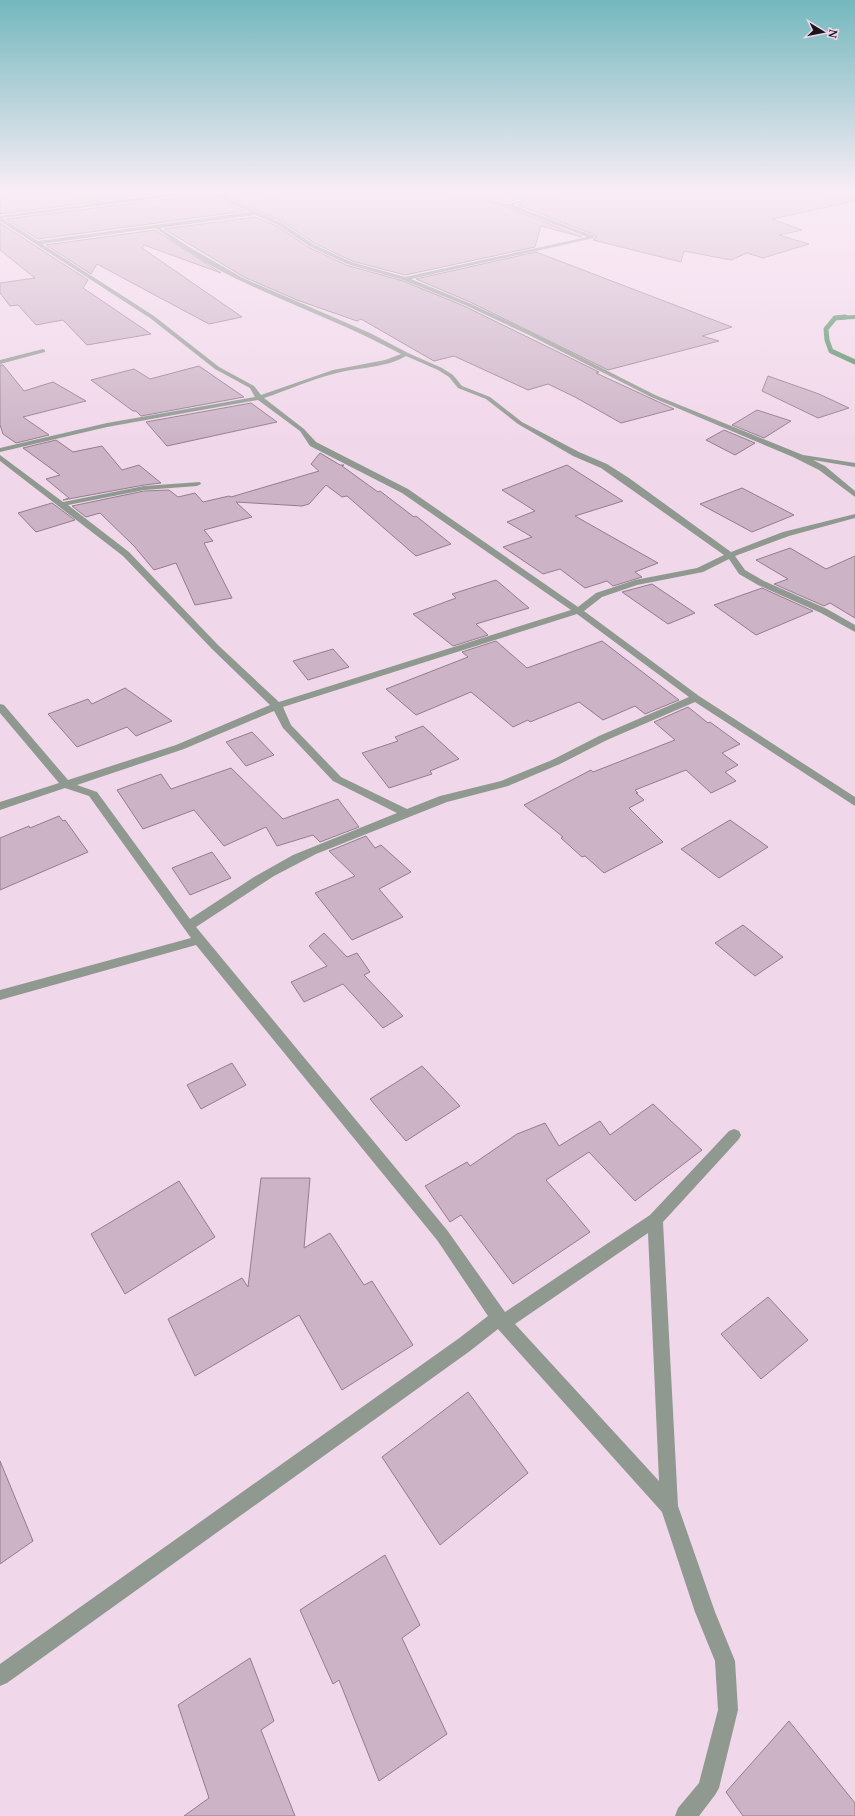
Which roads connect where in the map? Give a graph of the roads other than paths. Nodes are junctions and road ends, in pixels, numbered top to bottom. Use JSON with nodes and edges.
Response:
{"nodes":[{"id":1,"x":85,"y":274,"type":"edge"},
{"id":2,"x":230,"y":274,"type":"edge"},
{"id":3,"x":387,"y":274,"type":"edge"},
{"id":4,"x":428,"y":274,"type":"edge"},
{"id":5,"x":405,"y":279,"type":"junction"},
{"id":6,"x":43,"y":351,"type":"dead end"},
{"id":7,"x":406,"y":354,"type":"junction"},
{"id":8,"x":0,"y":362,"type":"edge"},
{"id":9,"x":259,"y":398,"type":"junction"},
{"id":10,"x":0,"y":450,"type":"edge"},
{"id":11,"x":796,"y":455,"type":"junction"},
{"id":12,"x":0,"y":457,"type":"edge"},
{"id":13,"x":855,"y":465,"type":"edge"},
{"id":14,"x":197,"y":484,"type":"dead end"},
{"id":15,"x":855,"y":495,"type":"edge"},
{"id":16,"x":62,"y":504,"type":"junction"},
{"id":17,"x":855,"y":516,"type":"edge"},
{"id":18,"x":730,"y":555,"type":"junction"},
{"id":19,"x":578,"y":611,"type":"junction"},
{"id":20,"x":855,"y":629,"type":"edge"},
{"id":21,"x":696,"y":698,"type":"junction"},
{"id":22,"x":0,"y":706,"type":"edge"},
{"id":23,"x":278,"y":706,"type":"junction"},
{"id":24,"x":66,"y":785,"type":"junction"},
{"id":25,"x":855,"y":802,"type":"edge"},
{"id":26,"x":0,"y":806,"type":"edge"},
{"id":27,"x":406,"y":813,"type":"junction"},
{"id":28,"x":189,"y":926,"type":"junction"},
{"id":29,"x":198,"y":940,"type":"junction"},
{"id":30,"x":0,"y":995,"type":"edge"},
{"id":31,"x":734,"y":1135,"type":"dead end"},
{"id":32,"x":655,"y":1220,"type":"junction"},
{"id":33,"x":503,"y":1323,"type":"junction"},
{"id":34,"x":669,"y":1506,"type":"junction"},
{"id":35,"x":0,"y":1676,"type":"edge"},
{"id":36,"x":686,"y":1816,"type":"edge"}],
"edges":[{"from":1,"to":9,"type":"street"},
{"from":2,"to":7,"type":"street"},
{"from":3,"to":5,"type":"street"},
{"from":4,"to":5,"type":"street"},
{"from":5,"to":11,"type":"street"},
{"from":6,"to":8,"type":"street"},
{"from":7,"to":9,"type":"street"},
{"from":7,"to":18,"type":"street"},
{"from":9,"to":10,"type":"street"},
{"from":9,"to":19,"type":"street"},
{"from":11,"to":13,"type":"street"},
{"from":11,"to":15,"type":"street"},
{"from":12,"to":16,"type":"street"},
{"from":14,"to":16,"type":"street"},
{"from":16,"to":23,"type":"street"},
{"from":17,"to":18,"type":"street"},
{"from":18,"to":19,"type":"street"},
{"from":18,"to":20,"type":"street"},
{"from":19,"to":21,"type":"street"},
{"from":19,"to":23,"type":"street"},
{"from":21,"to":25,"type":"street"},
{"from":21,"to":27,"type":"street"},
{"from":22,"to":24,"type":"street"},
{"from":23,"to":24,"type":"street"},
{"from":23,"to":27,"type":"street"},
{"from":24,"to":26,"type":"street"},
{"from":24,"to":28,"type":"street"},
{"from":27,"to":28,"type":"street"},
{"from":28,"to":29,"type":"street"},
{"from":29,"to":30,"type":"street"},
{"from":29,"to":33,"type":"street"},
{"from":31,"to":32,"type":"street"},
{"from":32,"to":33,"type":"street"},
{"from":32,"to":34,"type":"street"},
{"from":33,"to":34,"type":"street"},
{"from":33,"to":35,"type":"street"},
{"from":34,"to":36,"type":"street"}]}
